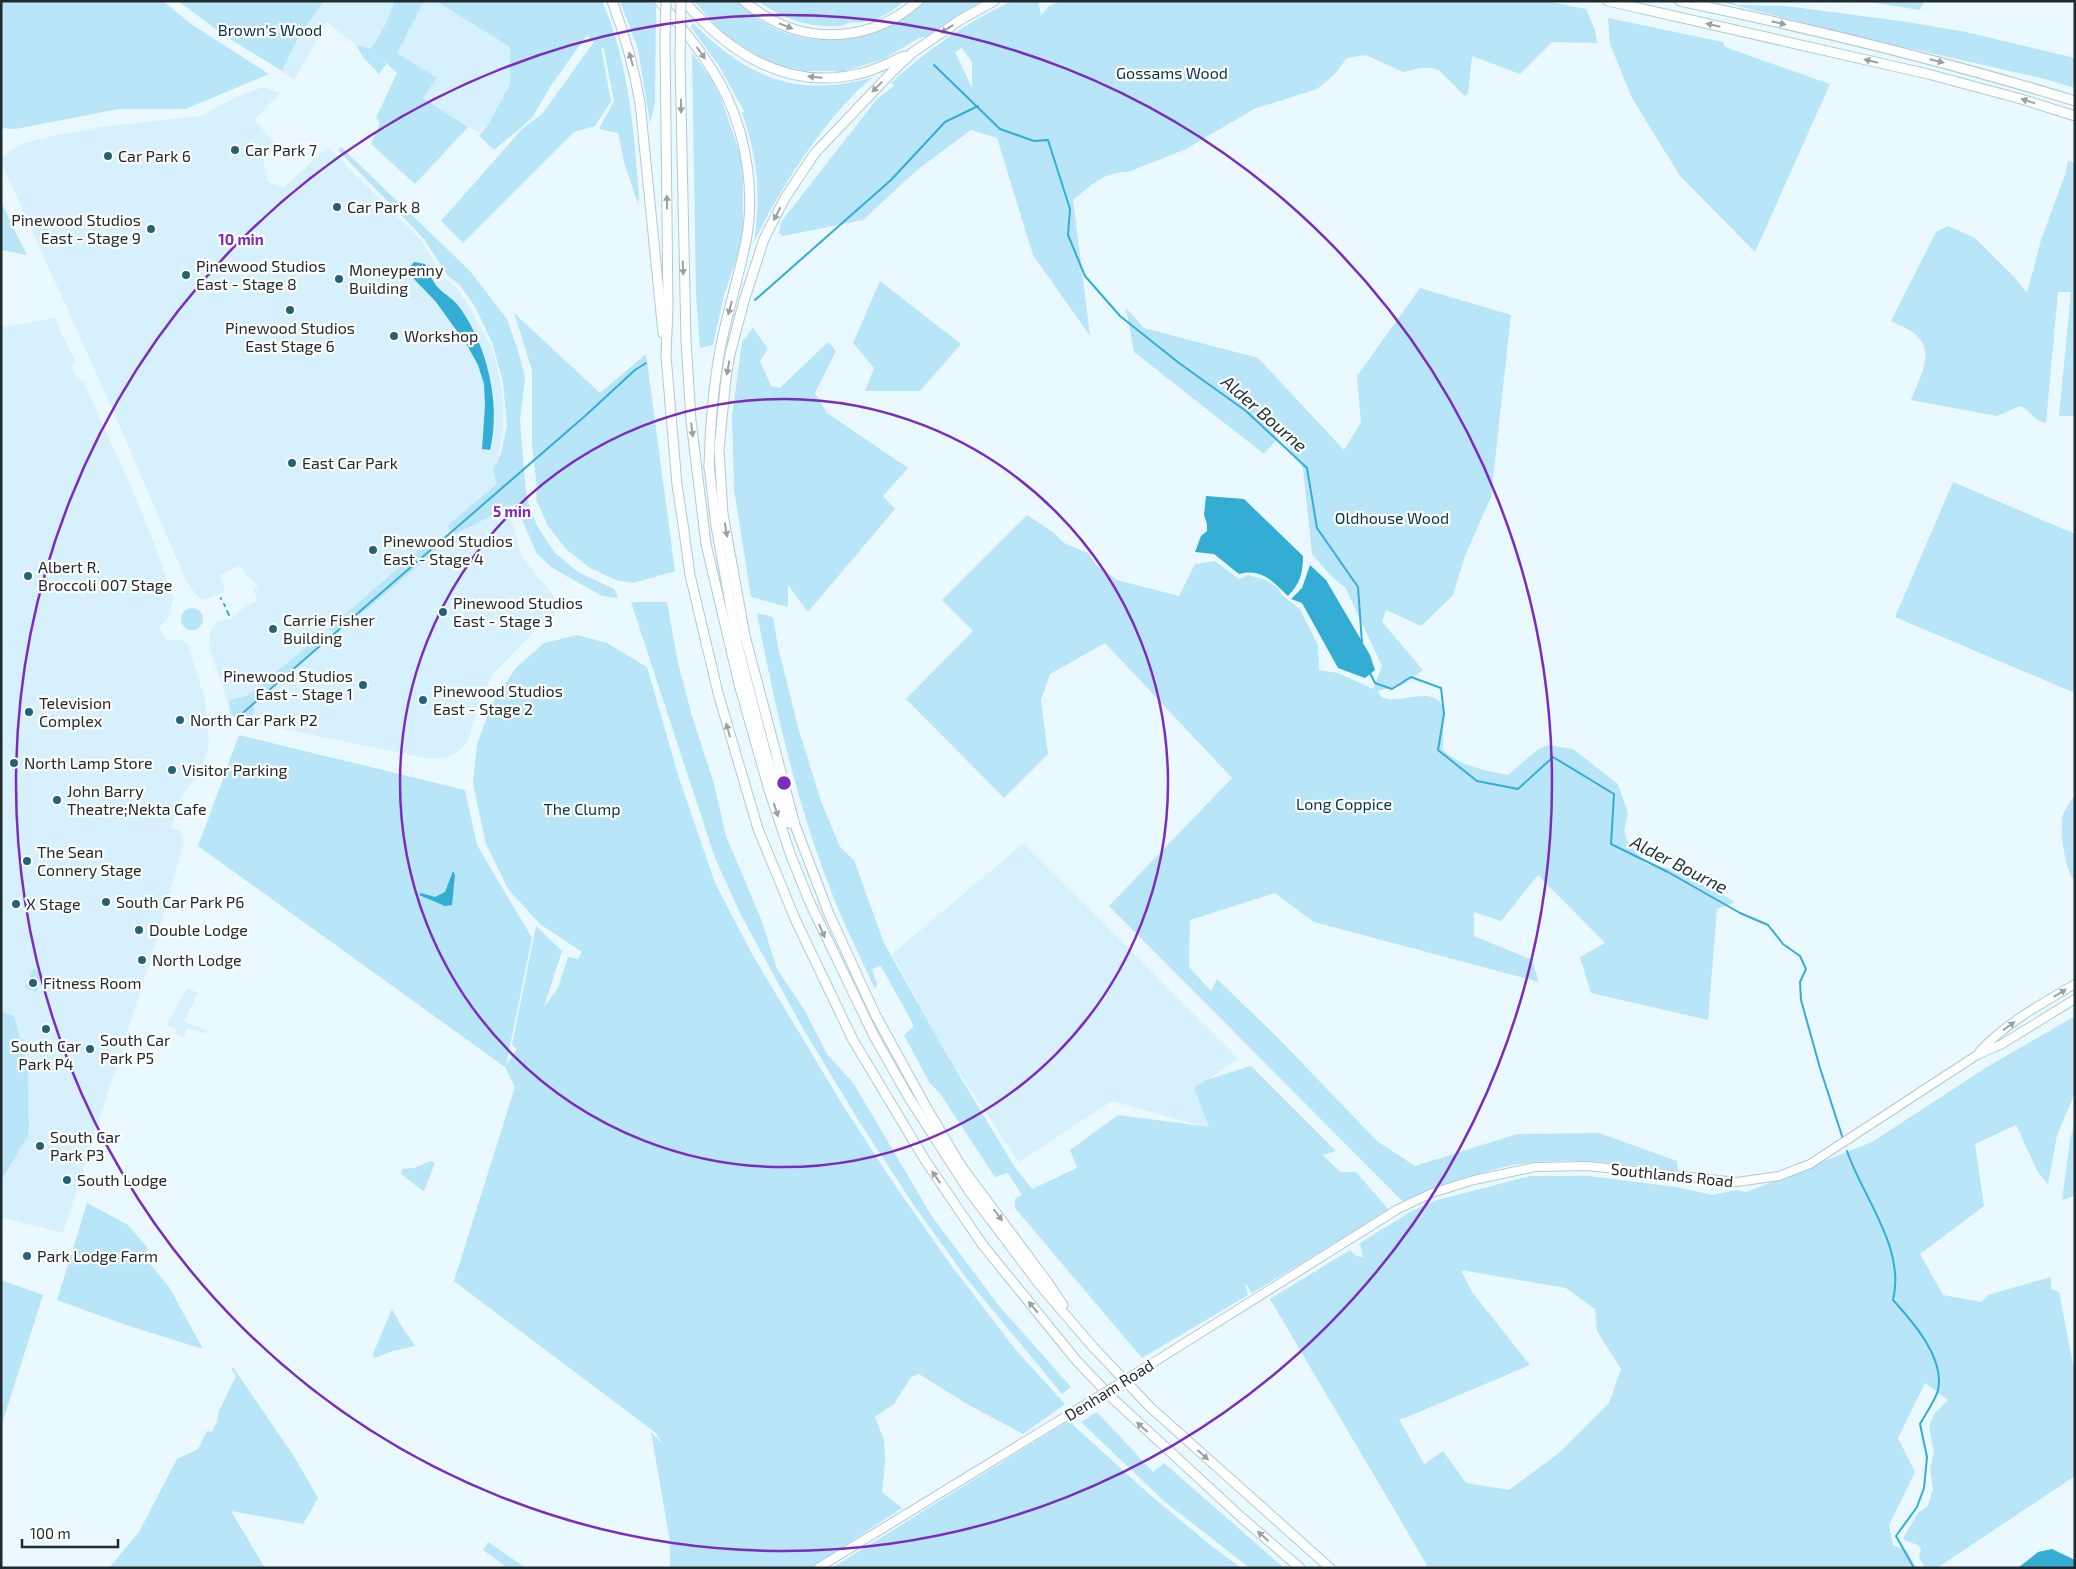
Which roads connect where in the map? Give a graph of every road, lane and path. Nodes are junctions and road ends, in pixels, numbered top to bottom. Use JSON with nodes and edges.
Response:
{"nodes":[{"id":1,"x":612,"y":1,"type":"edge"},
{"id":2,"x":659,"y":1,"type":"edge"},
{"id":3,"x":666,"y":1,"type":"edge"},
{"id":4,"x":682,"y":1,"type":"edge"},
{"id":5,"x":744,"y":1,"type":"edge"},
{"id":6,"x":918,"y":1,"type":"edge"},
{"id":7,"x":994,"y":1,"type":"edge"},
{"id":8,"x":1608,"y":1,"type":"edge"},
{"id":9,"x":1680,"y":1,"type":"edge"},
{"id":10,"x":912,"y":53,"type":"junction"},
{"id":11,"x":2075,"y":101,"type":"edge"},
{"id":12,"x":2075,"y":116,"type":"edge"},
{"id":13,"x":666,"y":356,"type":"junction"},
{"id":14,"x":710,"y":465,"type":"junction"},
{"id":15,"x":730,"y":645,"type":"junction"},
{"id":16,"x":2075,"y":984,"type":"edge"},
{"id":17,"x":2075,"y":999,"type":"edge"},
{"id":18,"x":1977,"y":1055,"type":"junction"},
{"id":19,"x":1398,"y":1209,"type":"joint"},
{"id":20,"x":988,"y":1218,"type":"junction"},
{"id":21,"x":1084,"y":1336,"type":"junction"},
{"id":22,"x":818,"y":1568,"type":"edge"},
{"id":23,"x":1300,"y":1568,"type":"edge"},
{"id":24,"x":1330,"y":1568,"type":"edge"}],
"edges":[{"from":13,"to":1,"type":"highway","one_way":true},
{"from":2,"to":14,"type":"highway","one_way":true},
{"from":13,"to":3,"type":"highway","one_way":true,"bridge":true},
{"from":10,"to":4,"type":"highway","one_way":true},
{"from":4,"to":15,"type":"highway","one_way":true,"bridge":true},
{"from":5,"to":6,"type":"highway","one_way":true},
{"from":7,"to":10,"type":"highway","one_way":true},
{"from":12,"to":8,"type":"highway","one_way":true},
{"from":9,"to":11,"type":"highway","one_way":true},
{"from":10,"to":21,"type":"highway","one_way":true},
{"from":23,"to":13,"type":"highway","one_way":true},
{"from":14,"to":15,"type":"highway"},
{"from":14,"to":20,"type":"highway"},
{"from":15,"to":20,"type":"highway","one_way":true},
{"from":18,"to":16,"type":"main road","one_way":true},
{"from":17,"to":18,"type":"main road"},
{"from":18,"to":19,"type":"main road","name":"Southlands Road"},
{"from":19,"to":22,"type":"main road","name":"Denham Road","bridge":true},
{"from":20,"to":21,"type":"highway"},
{"from":21,"to":24,"type":"highway","one_way":true}]}
